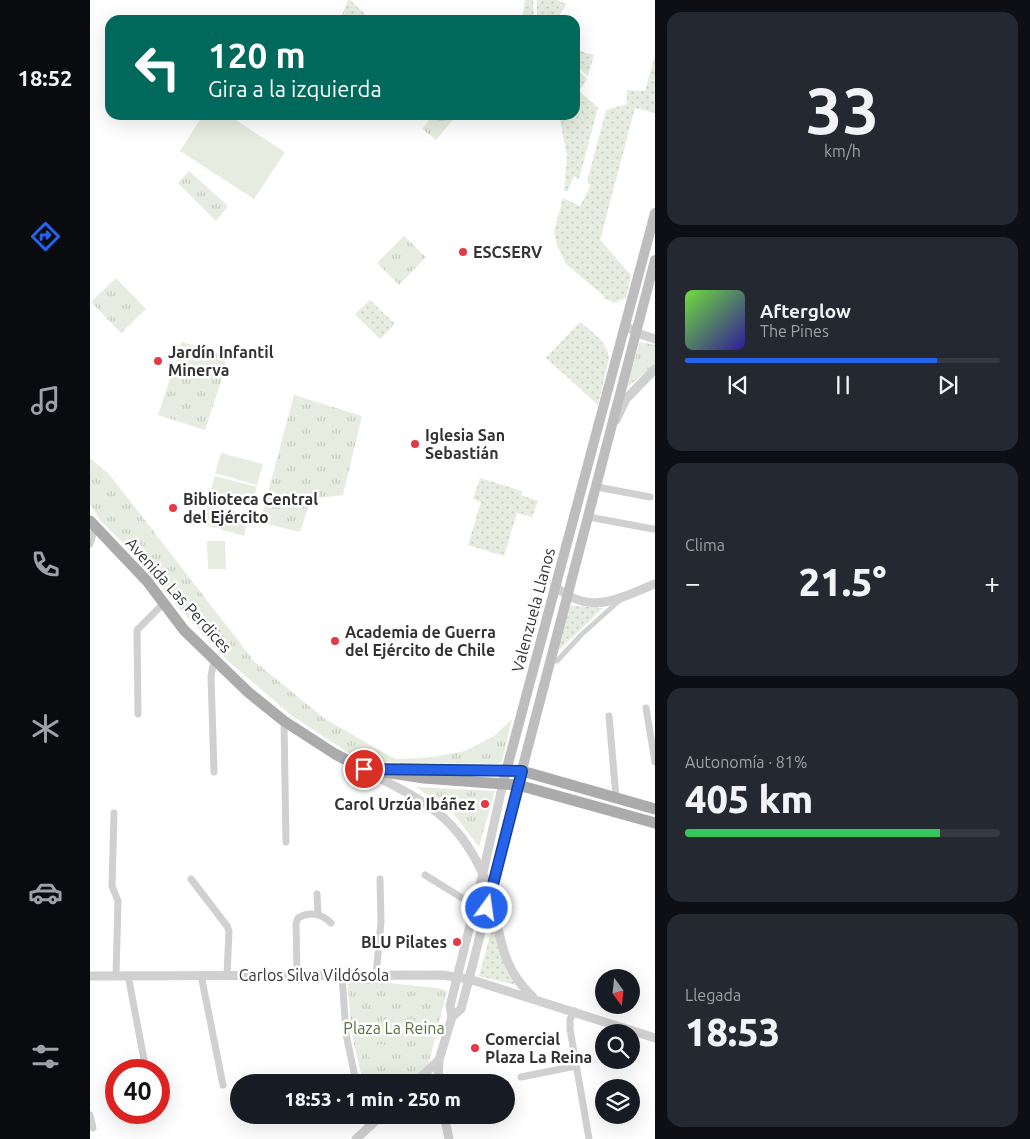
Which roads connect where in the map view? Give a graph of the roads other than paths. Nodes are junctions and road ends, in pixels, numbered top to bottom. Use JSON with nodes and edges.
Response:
{"nodes":[{"id":1,"x":655,"y":213,"type":"edge"},
{"id":2,"x":655,"y":260,"type":"edge"},
{"id":3,"x":625,"y":325,"type":"junction"},
{"id":4,"x":637,"y":333,"type":"junction"},
{"id":5,"x":655,"y":339,"type":"edge"},
{"id":6,"x":654,"y":371,"type":"edge"},
{"id":7,"x":611,"y":434,"type":"junction"},
{"id":8,"x":597,"y":487,"type":"junction"},
{"id":9,"x":650,"y":497,"type":"dead end"},
{"id":10,"x":589,"y":517,"type":"junction"},
{"id":11,"x":92,"y":525,"type":"edge"},
{"id":12,"x":653,"y":528,"type":"dead end"},
{"id":13,"x":90,"y":544,"type":"edge"},
{"id":14,"x":655,"y":584,"type":"edge"},
{"id":15,"x":556,"y":586,"type":"junction"},
{"id":16,"x":568,"y":597,"type":"junction"},
{"id":17,"x":623,"y":598,"type":"junction"},
{"id":18,"x":163,"y":604,"type":"junction"},
{"id":19,"x":551,"y":660,"type":"junction"},
{"id":20,"x":214,"y":661,"type":"junction"},
{"id":21,"x":646,"y":708,"type":"dead end"},
{"id":22,"x":138,"y":714,"type":"dead end"},
{"id":23,"x":609,"y":716,"type":"dead end"},
{"id":24,"x":284,"y":721,"type":"junction"},
{"id":25,"x":655,"y":762,"type":"edge"},
{"id":26,"x":364,"y":769,"type":"junction"},
{"id":27,"x":505,"y":770,"type":"junction"},
{"id":28,"x":522,"y":771,"type":"junction"},
{"id":29,"x":214,"y":772,"type":"dead end"},
{"id":30,"x":502,"y":783,"type":"junction"},
{"id":31,"x":518,"y":785,"type":"junction"},
{"id":32,"x":616,"y":797,"type":"junction"},
{"id":33,"x":655,"y":809,"type":"edge"},
{"id":34,"x":114,"y":813,"type":"dead end"},
{"id":35,"x":655,"y":822,"type":"edge"},
{"id":36,"x":286,"y":842,"type":"dead end"},
{"id":37,"x":483,"y":874,"type":"junction"},
{"id":38,"x":425,"y":875,"type":"dead end"},
{"id":39,"x":191,"y":879,"type":"dead end"},
{"id":40,"x":380,"y":879,"type":"dead end"},
{"id":41,"x":317,"y":894,"type":"dead end"},
{"id":42,"x":490,"y":897,"type":"junction"},
{"id":43,"x":474,"y":906,"type":"junction"},
{"id":44,"x":318,"y":914,"type":"junction"},
{"id":45,"x":331,"y":923,"type":"dead end"},
{"id":46,"x":128,"y":975,"type":"junction"},
{"id":47,"x":201,"y":975,"type":"junction"},
{"id":48,"x":227,"y":975,"type":"junction"},
{"id":49,"x":297,"y":975,"type":"junction"},
{"id":50,"x":342,"y":975,"type":"junction"},
{"id":51,"x":376,"y":975,"type":"junction"},
{"id":52,"x":90,"y":976,"type":"edge"},
{"id":53,"x":116,"y":976,"type":"junction"},
{"id":54,"x":457,"y":976,"type":"junction"},
{"id":55,"x":470,"y":979,"type":"junction"},
{"id":56,"x":535,"y":999,"type":"junction"},
{"id":57,"x":575,"y":1011,"type":"junction"},
{"id":58,"x":452,"y":1018,"type":"junction"},
{"id":59,"x":655,"y":1038,"type":"edge"},
{"id":60,"x":144,"y":1059,"type":"edge"},
{"id":61,"x":439,"y":1060,"type":"junction"},
{"id":62,"x":576,"y":1066,"type":"junction"},
{"id":63,"x":354,"y":1074,"type":"edge"},
{"id":64,"x":424,"y":1074,"type":"edge"},
{"id":65,"x":438,"y":1074,"type":"edge"},
{"id":66,"x":521,"y":1077,"type":"dead end"},
{"id":67,"x":222,"y":1085,"type":"dead end"},
{"id":68,"x":90,"y":1115,"type":"edge"},
{"id":69,"x":368,"y":1124,"type":"edge"},
{"id":70,"x":372,"y":1124,"type":"edge"},
{"id":71,"x":446,"y":1124,"type":"edge"},
{"id":72,"x":369,"y":1127,"type":"junction"},
{"id":73,"x":92,"y":1128,"type":"dead end"},
{"id":74,"x":356,"y":1139,"type":"edge"},
{"id":75,"x":449,"y":1139,"type":"edge"},
{"id":76,"x":589,"y":1139,"type":"edge"}],
"edges":[{"from":1,"to":3,"type":"main road","name":"Valenzuela Llanos"},
{"from":2,"to":4,"type":"main road","name":"Valenzuela Llanos"},
{"from":3,"to":4,"type":"street"},
{"from":3,"to":15,"type":"main road","name":"Valenzuela Llanos"},
{"from":4,"to":5,"type":"street"},
{"from":4,"to":7,"type":"main road","name":"Valenzuela Llanos"},
{"from":6,"to":7,"type":"street"},
{"from":7,"to":8,"type":"main road","name":"Valenzuela Llanos"},
{"from":8,"to":9,"type":"street"},
{"from":8,"to":10,"type":"main road","name":"Valenzuela Llanos"},
{"from":10,"to":12,"type":"street"},
{"from":10,"to":16,"type":"main road","name":"Valenzuela Llanos"},
{"from":11,"to":13,"type":"street"},
{"from":11,"to":18,"type":"main road","name":"Avenida Las Perdices"},
{"from":14,"to":17,"type":"street"},
{"from":15,"to":16,"type":"street"},
{"from":15,"to":27,"type":"main road","name":"Valenzuela Llanos"},
{"from":16,"to":17,"type":"street"},
{"from":16,"to":19,"type":"main road","name":"Valenzuela Llanos"},
{"from":17,"to":19,"type":"street"},
{"from":18,"to":20,"type":"main road","name":"Avenida Las Perdices"},
{"from":18,"to":22,"type":"street"},
{"from":19,"to":28,"type":"main road","name":"Valenzuela Llanos"},
{"from":20,"to":24,"type":"main road","name":"Avenida Las Perdices"},
{"from":20,"to":29,"type":"street"},
{"from":21,"to":25,"type":"street"},
{"from":23,"to":32,"type":"street"},
{"from":24,"to":26,"type":"main road","name":"Avenida Las Perdices"},
{"from":24,"to":36,"type":"street"},
{"from":26,"to":27,"type":"main road"},
{"from":26,"to":30,"type":"main road"},
{"from":26,"to":37,"type":"street","name":"Avenida Las Perdices"},
{"from":27,"to":28,"type":"main road"},
{"from":27,"to":30,"type":"main road","name":"Valenzuela Llanos"},
{"from":28,"to":31,"type":"main road","name":"Valenzuela Llanos"},
{"from":28,"to":32,"type":"main road"},
{"from":30,"to":31,"type":"main road"},
{"from":30,"to":37,"type":"street","name":"Valenzuela Llanos"},
{"from":31,"to":35,"type":"main road"},
{"from":31,"to":42,"type":"street","name":"Valenzuela Llanos"},
{"from":32,"to":33,"type":"main road"},
{"from":34,"to":53,"type":"street"},
{"from":37,"to":42,"type":"street","name":"Avenida Las Perdices"},
{"from":37,"to":43,"type":"street","name":"Valenzuela Llanos"},
{"from":38,"to":43,"type":"street"},
{"from":39,"to":48,"type":"street"},
{"from":40,"to":51,"type":"street"},
{"from":41,"to":44,"type":"street"},
{"from":42,"to":55,"type":"street","name":"Valenzuela Llanos"},
{"from":42,"to":56,"type":"street","name":"Carlos Silva Vildósola"},
{"from":43,"to":54,"type":"street","name":"Valenzuela Llanos"},
{"from":44,"to":45,"type":"street"},
{"from":44,"to":49,"type":"street"},
{"from":46,"to":47,"type":"street","name":"Carlos Silva Vildósola"},
{"from":46,"to":53,"type":"street","name":"Carlos Silva Vildósola"},
{"from":46,"to":60,"type":"street"},
{"from":47,"to":48,"type":"street","name":"Carlos Silva Vildósola"},
{"from":47,"to":67,"type":"street"},
{"from":48,"to":49,"type":"street","name":"Carlos Silva Vildósola"},
{"from":49,"to":50,"type":"street","name":"Carlos Silva Vildósola"},
{"from":50,"to":51,"type":"street","name":"Carlos Silva Vildósola"},
{"from":50,"to":63,"type":"street"},
{"from":51,"to":54,"type":"street","name":"Carlos Silva Vildósola"},
{"from":52,"to":53,"type":"street","name":"Carlos Silva Vildósola"},
{"from":54,"to":55,"type":"street","name":"Carlos Silva Vildósola"},
{"from":54,"to":58,"type":"street","name":"Valenzuela Llanos"},
{"from":55,"to":56,"type":"street","name":"Carlos Silva Vildósola"},
{"from":55,"to":58,"type":"street","name":"Valenzuela Llanos"},
{"from":56,"to":57,"type":"street","name":"Carlos Silva Vildósola"},
{"from":57,"to":59,"type":"street","name":"Carlos Silva Vildósola"},
{"from":57,"to":62,"type":"street"},
{"from":58,"to":61,"type":"street","name":"Valenzuela Llanos"},
{"from":61,"to":64,"type":"street"},
{"from":61,"to":65,"type":"street"},
{"from":62,"to":66,"type":"street"},
{"from":62,"to":76,"type":"street"},
{"from":68,"to":73,"type":"street"},
{"from":69,"to":72,"type":"street"},
{"from":70,"to":72,"type":"street"},
{"from":71,"to":75,"type":"street"},
{"from":72,"to":74,"type":"street"}]}
